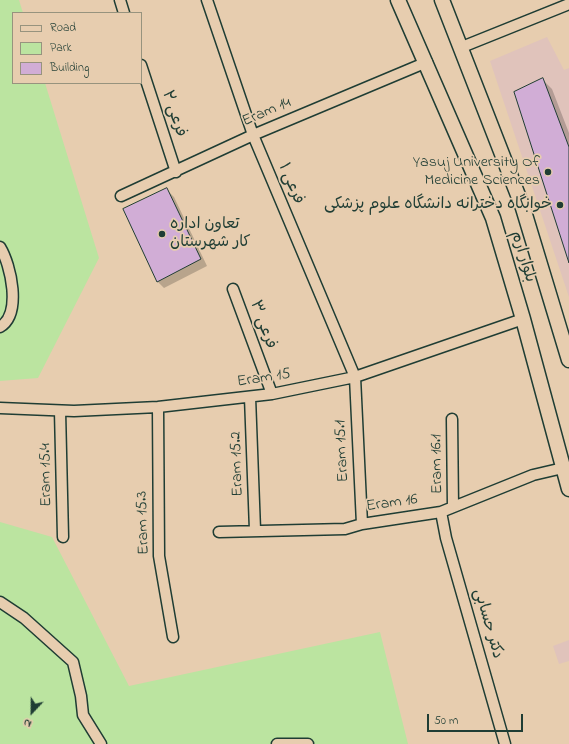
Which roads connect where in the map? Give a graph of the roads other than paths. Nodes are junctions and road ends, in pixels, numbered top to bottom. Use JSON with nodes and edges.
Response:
{"nodes":[{"id":1,"x":120,"y":0,"type":"edge"},
{"id":2,"x":207,"y":0,"type":"edge"},
{"id":3,"x":398,"y":0,"type":"edge"},
{"id":4,"x":442,"y":0,"type":"edge"},
{"id":5,"x":569,"y":4,"type":"edge"},
{"id":6,"x":124,"y":12,"type":"edge"},
{"id":7,"x":462,"y":47,"type":"junction"},
{"id":8,"x":427,"y":62,"type":"junction"},
{"id":9,"x":142,"y":68,"type":"edge"},
{"id":10,"x":253,"y":135,"type":"junction"},
{"id":11,"x":176,"y":172,"type":"junction"},
{"id":12,"x":121,"y":196,"type":"dead end"},
{"id":13,"x":0,"y":247,"type":"edge"},
{"id":14,"x":233,"y":289,"type":"dead end"},
{"id":15,"x":523,"y":319,"type":"junction"},
{"id":16,"x":0,"y":327,"type":"edge"},
{"id":17,"x":569,"y":360,"type":"edge"},
{"id":18,"x":355,"y":377,"type":"junction"},
{"id":19,"x":272,"y":394,"type":"junction"},
{"id":20,"x":250,"y":397,"type":"junction"},
{"id":21,"x":158,"y":407,"type":"junction"},
{"id":22,"x":0,"y":408,"type":"edge"},
{"id":23,"x":60,"y":411,"type":"junction"},
{"id":24,"x":452,"y":419,"type":"dead end"},
{"id":25,"x":563,"y":468,"type":"junction"},
{"id":26,"x":569,"y":490,"type":"edge"},
{"id":27,"x":454,"y":507,"type":"junction"},
{"id":28,"x":441,"y":512,"type":"junction"},
{"id":29,"x":362,"y":524,"type":"junction"},
{"id":30,"x":255,"y":530,"type":"junction"},
{"id":31,"x":219,"y":532,"type":"dead end"},
{"id":32,"x":63,"y":538,"type":"dead end"},
{"id":33,"x":0,"y":602,"type":"edge"},
{"id":34,"x":173,"y":637,"type":"dead end"},
{"id":35,"x":101,"y":744,"type":"edge"},
{"id":36,"x":277,"y":744,"type":"edge"},
{"id":37,"x":308,"y":744,"type":"edge"},
{"id":38,"x":505,"y":744,"type":"edge"}],
"edges":[{"from":1,"to":6,"type":"street"},
{"from":2,"to":10,"type":"street","name":"فرعی ۱"},
{"from":3,"to":8,"type":"main road","name":"بلوار ارم"},
{"from":4,"to":7,"type":"main road","name":"بلوار ارم"},
{"from":5,"to":7,"type":"street"},
{"from":7,"to":17,"type":"main road","name":"بلوار ارم"},
{"from":8,"to":10,"type":"street","name":"Eram 14"},
{"from":8,"to":15,"type":"main road","name":"بلوار ارم"},
{"from":9,"to":11,"type":"street","name":"فرعی ۲"},
{"from":10,"to":11,"type":"street","name":"Eram 14"},
{"from":10,"to":18,"type":"street","name":"فرعی ۱"},
{"from":11,"to":12,"type":"street","name":"Eram 14"},
{"from":13,"to":16,"type":"street"},
{"from":14,"to":19,"type":"street","name":"فرعی ۳"},
{"from":15,"to":18,"type":"street","name":"Eram 15"},
{"from":15,"to":25,"type":"main road","name":"بلوار ارم"},
{"from":18,"to":19,"type":"street","name":"Eram 15"},
{"from":18,"to":29,"type":"street","name":"Eram 15.1"},
{"from":19,"to":20,"type":"street","name":"Eram 15"},
{"from":20,"to":21,"type":"street","name":"Eram 15"},
{"from":20,"to":30,"type":"street","name":"Eram 15.2"},
{"from":21,"to":23,"type":"street","name":"Eram 15"},
{"from":21,"to":34,"type":"street","name":"Eram 15.3"},
{"from":22,"to":23,"type":"street","name":"Eram 15"},
{"from":23,"to":32,"type":"street","name":"Eram 15.4"},
{"from":24,"to":27,"type":"street","name":"Eram 16.1"},
{"from":25,"to":26,"type":"main road","name":"بلوار ارم"},
{"from":25,"to":27,"type":"street","name":"Eram 16"},
{"from":27,"to":28,"type":"street","name":"Eram 16"},
{"from":28,"to":29,"type":"street","name":"Eram 16"},
{"from":28,"to":38,"type":"street","name":"دکتر حسابی"},
{"from":29,"to":30,"type":"street","name":"Eram 16"},
{"from":30,"to":31,"type":"street","name":"Eram 16"},
{"from":33,"to":35,"type":"street"},
{"from":36,"to":37,"type":"street"}]}
